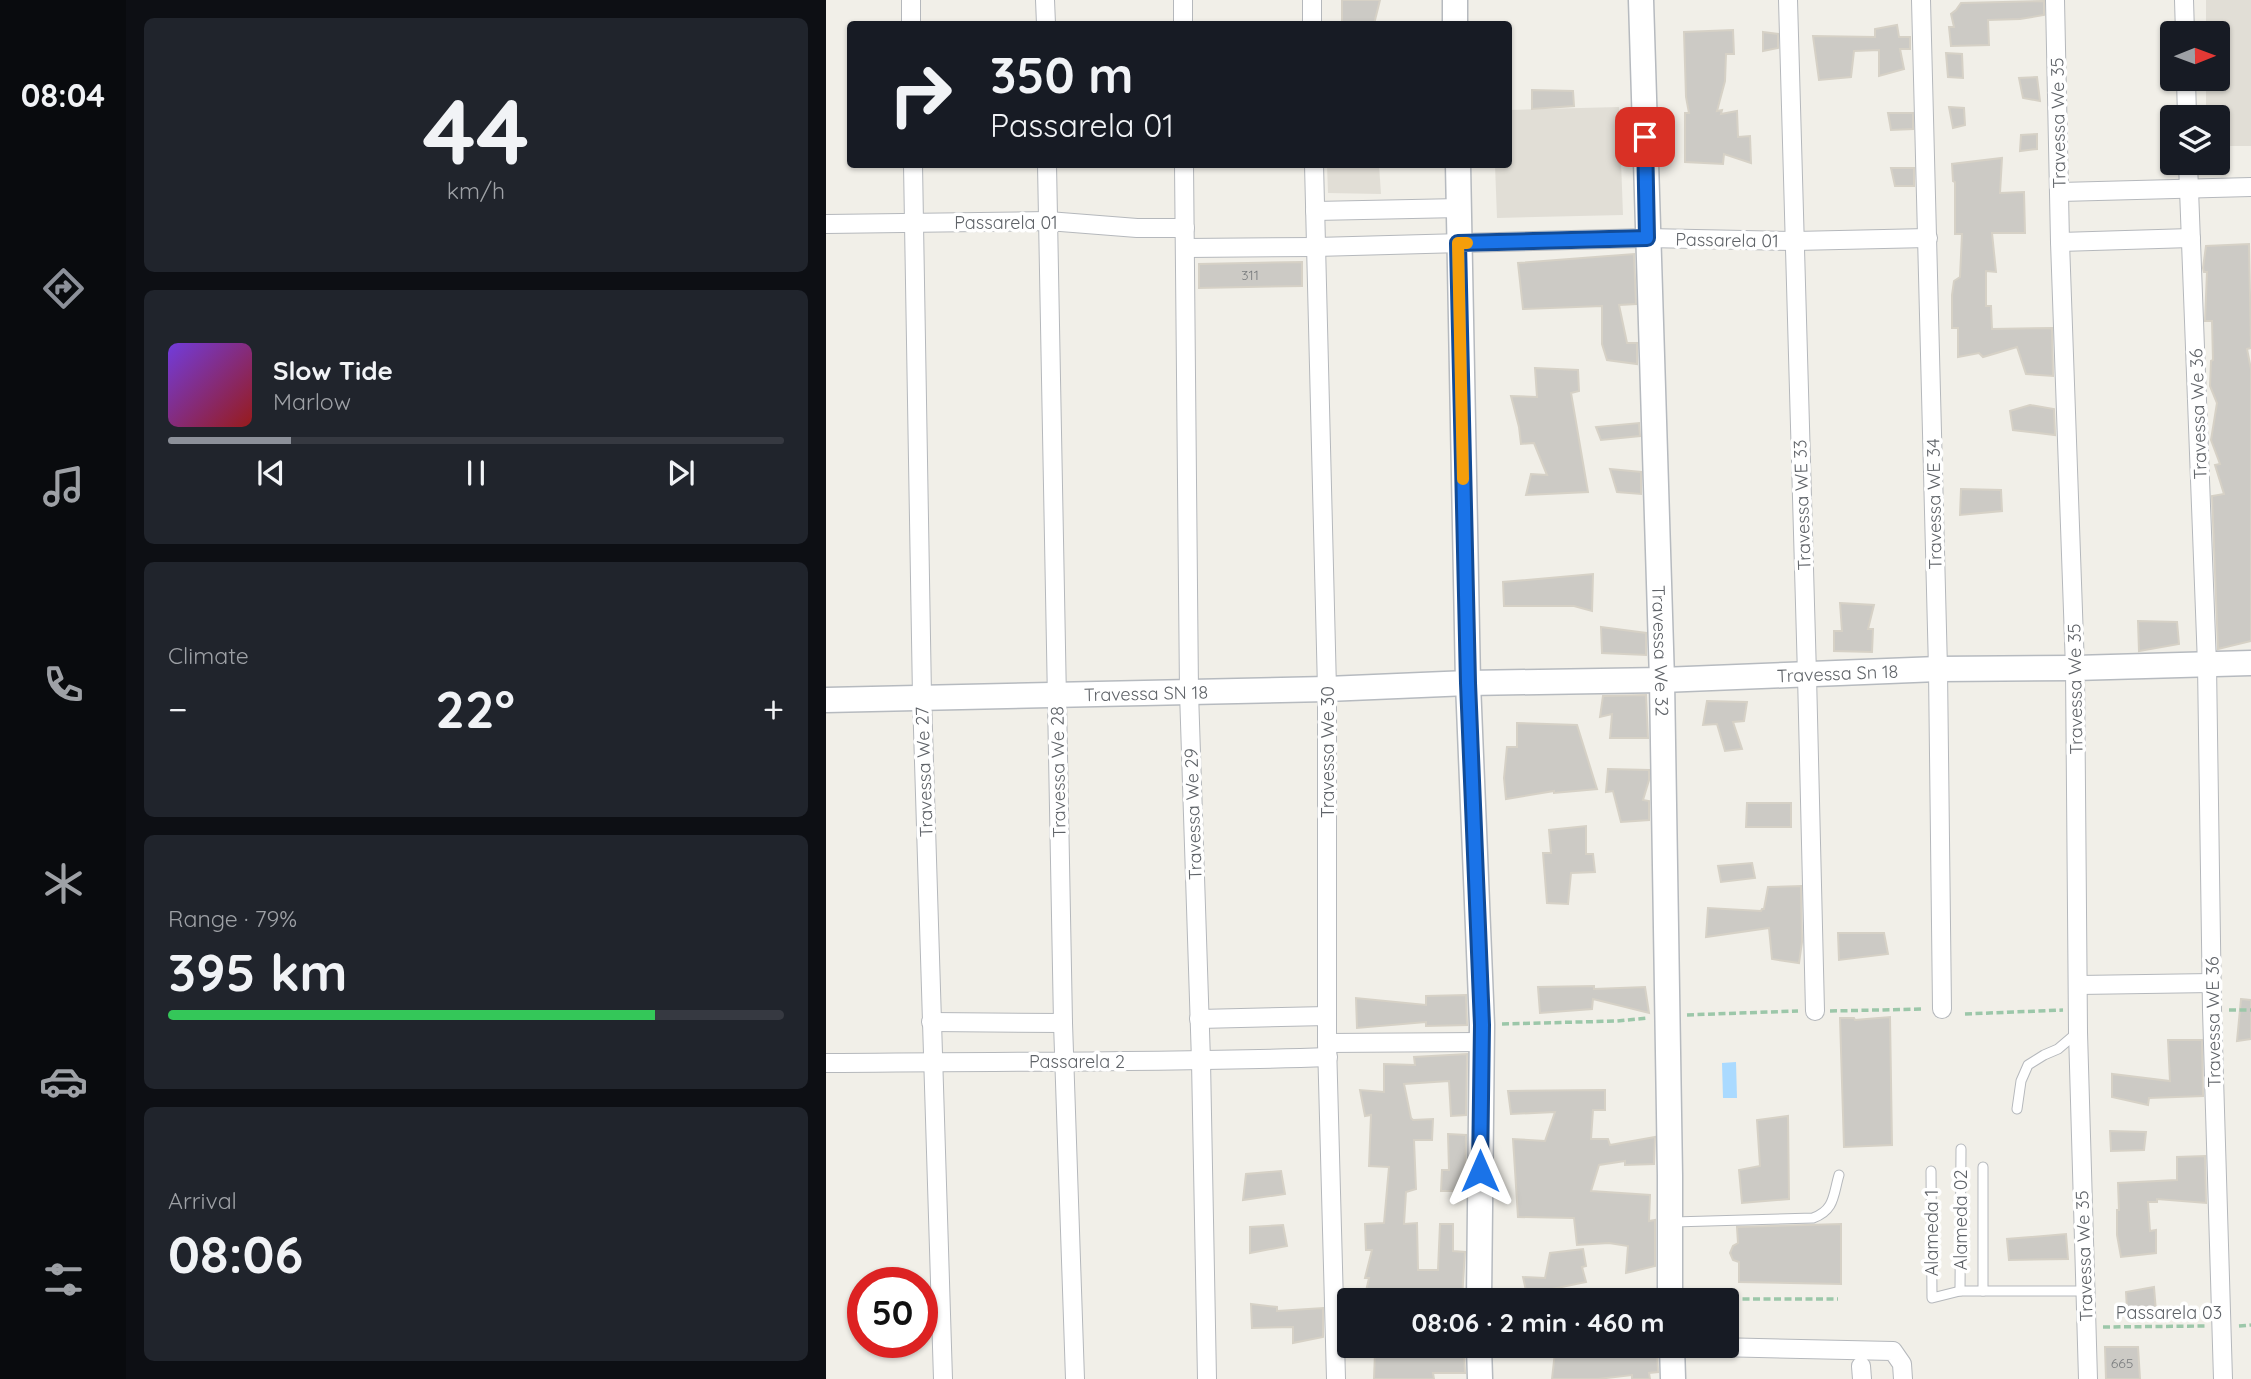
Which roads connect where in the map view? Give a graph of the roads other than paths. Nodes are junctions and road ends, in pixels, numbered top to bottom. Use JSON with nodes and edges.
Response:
{"nodes":[{"id":1,"x":911,"y":0,"type":"edge"},
{"id":2,"x":1045,"y":0,"type":"edge"},
{"id":3,"x":1182,"y":0,"type":"edge"},
{"id":4,"x":1311,"y":0,"type":"edge"},
{"id":5,"x":1455,"y":0,"type":"edge"},
{"id":6,"x":1641,"y":0,"type":"edge"},
{"id":7,"x":1788,"y":0,"type":"edge"},
{"id":8,"x":1921,"y":0,"type":"edge"},
{"id":9,"x":2055,"y":0,"type":"edge"},
{"id":10,"x":2185,"y":0,"type":"edge"},
{"id":11,"x":911,"y":21,"type":"edge"},
{"id":12,"x":1046,"y":21,"type":"edge"},
{"id":13,"x":1183,"y":21,"type":"edge"},
{"id":14,"x":1312,"y":21,"type":"edge"},
{"id":15,"x":1455,"y":21,"type":"edge"},
{"id":16,"x":2185,"y":21,"type":"edge"},
{"id":17,"x":913,"y":168,"type":"edge"},
{"id":18,"x":1047,"y":168,"type":"edge"},
{"id":19,"x":1184,"y":168,"type":"edge"},
{"id":20,"x":1314,"y":168,"type":"edge"},
{"id":21,"x":1458,"y":168,"type":"edge"},
{"id":22,"x":2188,"y":175,"type":"edge"},
{"id":23,"x":2251,"y":187,"type":"edge"},
{"id":24,"x":2189,"y":189,"type":"junction"},
{"id":25,"x":2060,"y":192,"type":"junction"},
{"id":26,"x":1460,"y":208,"type":"junction"},
{"id":27,"x":1315,"y":211,"type":"junction"},
{"id":28,"x":1048,"y":221,"type":"junction"},
{"id":29,"x":914,"y":223,"type":"junction"},
{"id":30,"x":826,"y":224,"type":"edge"},
{"id":31,"x":1185,"y":228,"type":"junction"},
{"id":32,"x":1647,"y":238,"type":"junction"},
{"id":33,"x":1928,"y":238,"type":"junction"},
{"id":34,"x":2191,"y":238,"type":"junction"},
{"id":35,"x":1795,"y":241,"type":"junction"},
{"id":36,"x":2060,"y":242,"type":"junction"},
{"id":37,"x":1458,"y":243,"type":"junction"},
{"id":38,"x":1316,"y":247,"type":"junction"},
{"id":39,"x":1186,"y":248,"type":"junction"},
{"id":40,"x":2251,"y":663,"type":"edge"},
{"id":41,"x":2207,"y":664,"type":"junction"},
{"id":42,"x":2075,"y":668,"type":"junction"},
{"id":43,"x":1938,"y":669,"type":"junction"},
{"id":44,"x":1807,"y":675,"type":"junction"},
{"id":45,"x":1662,"y":680,"type":"junction"},
{"id":46,"x":1468,"y":683,"type":"junction"},
{"id":47,"x":1327,"y":689,"type":"junction"},
{"id":48,"x":1189,"y":692,"type":"junction"},
{"id":49,"x":1056,"y":694,"type":"junction"},
{"id":50,"x":922,"y":697,"type":"junction"},
{"id":51,"x":826,"y":700,"type":"edge"},
{"id":52,"x":2212,"y":983,"type":"junction"},
{"id":53,"x":2078,"y":985,"type":"junction"},
{"id":54,"x":1942,"y":1009,"type":"dead end"},
{"id":55,"x":1815,"y":1011,"type":"dead end"},
{"id":56,"x":1327,"y":1016,"type":"junction"},
{"id":57,"x":1199,"y":1019,"type":"junction"},
{"id":58,"x":931,"y":1022,"type":"junction"},
{"id":59,"x":1063,"y":1023,"type":"junction"},
{"id":60,"x":2078,"y":1032,"type":"junction"},
{"id":61,"x":1481,"y":1033,"type":"junction"},
{"id":62,"x":1327,"y":1050,"type":"junction"},
{"id":63,"x":1064,"y":1060,"type":"junction"},
{"id":64,"x":1201,"y":1061,"type":"junction"},
{"id":65,"x":932,"y":1062,"type":"junction"},
{"id":66,"x":826,"y":1063,"type":"edge"},
{"id":67,"x":2017,"y":1109,"type":"dead end"},
{"id":68,"x":1961,"y":1149,"type":"dead end"},
{"id":69,"x":1983,"y":1167,"type":"dead end"},
{"id":70,"x":1931,"y":1171,"type":"dead end"},
{"id":71,"x":1839,"y":1175,"type":"dead end"},
{"id":72,"x":1670,"y":1222,"type":"junction"},
{"id":73,"x":1479,"y":1288,"type":"edge"},
{"id":74,"x":1670,"y":1288,"type":"edge"},
{"id":75,"x":1983,"y":1291,"type":"junction"},
{"id":76,"x":2084,"y":1291,"type":"junction"},
{"id":77,"x":1960,"y":1292,"type":"junction"},
{"id":78,"x":1739,"y":1353,"type":"edge"},
{"id":79,"x":1479,"y":1358,"type":"edge"},
{"id":80,"x":1672,"y":1358,"type":"edge"},
{"id":81,"x":1863,"y":1365,"type":"edge"},
{"id":82,"x":943,"y":1379,"type":"edge"},
{"id":83,"x":1074,"y":1379,"type":"edge"},
{"id":84,"x":1207,"y":1379,"type":"edge"},
{"id":85,"x":1336,"y":1379,"type":"edge"},
{"id":86,"x":1480,"y":1379,"type":"edge"},
{"id":87,"x":1673,"y":1379,"type":"edge"},
{"id":88,"x":1903,"y":1379,"type":"edge"},
{"id":89,"x":2088,"y":1379,"type":"edge"},
{"id":90,"x":2223,"y":1379,"type":"edge"}],
"edges":[{"from":1,"to":11,"type":"street"},
{"from":2,"to":12,"type":"street"},
{"from":3,"to":13,"type":"street"},
{"from":4,"to":14,"type":"street"},
{"from":5,"to":15,"type":"street"},
{"from":6,"to":32,"type":"street","name":"Travessa We 32"},
{"from":7,"to":35,"type":"street","name":"Travessa WE 33"},
{"from":8,"to":33,"type":"street","name":"Travessa WE 34"},
{"from":9,"to":25,"type":"street","name":"Travessa We 35"},
{"from":10,"to":16,"type":"street"},
{"from":17,"to":29,"type":"street","name":"Travessa We 27"},
{"from":18,"to":28,"type":"street","name":"Travessa We 28"},
{"from":19,"to":31,"type":"street"},
{"from":20,"to":27,"type":"street","name":"Travessa We 30"},
{"from":21,"to":26,"type":"street"},
{"from":22,"to":24,"type":"street","name":"Travessa We 36"},
{"from":23,"to":24,"type":"street"},
{"from":24,"to":25,"type":"street"},
{"from":24,"to":34,"type":"street","name":"Travessa We 36"},
{"from":25,"to":36,"type":"street","name":"Travessa We 35"},
{"from":26,"to":27,"type":"street"},
{"from":26,"to":37,"type":"street"},
{"from":27,"to":38,"type":"street","name":"Travessa We 30"},
{"from":28,"to":29,"type":"street","name":"Passarela 01"},
{"from":28,"to":31,"type":"street","name":"Passarela 01"},
{"from":28,"to":49,"type":"street","name":"Travessa We 28"},
{"from":29,"to":30,"type":"street","name":"Passarela 01"},
{"from":29,"to":50,"type":"street","name":"Travessa We 27"},
{"from":31,"to":39,"type":"street"},
{"from":32,"to":35,"type":"street","name":"Passarela 01"},
{"from":32,"to":37,"type":"street","name":"Passarela 01"},
{"from":32,"to":45,"type":"street","name":"Travessa We 32"},
{"from":33,"to":35,"type":"street","name":"Passarela 01"},
{"from":33,"to":43,"type":"street","name":"Travessa WE 34"},
{"from":34,"to":36,"type":"street"},
{"from":34,"to":41,"type":"street","name":"Travessa We 36"},
{"from":35,"to":44,"type":"street","name":"Travessa WE 33"},
{"from":36,"to":42,"type":"street","name":"Travessa We 35"},
{"from":37,"to":38,"type":"street","name":"Passarela 01"},
{"from":37,"to":46,"type":"street"},
{"from":38,"to":39,"type":"street","name":"Passarela 01"},
{"from":38,"to":47,"type":"street","name":"Travessa We 30"},
{"from":39,"to":48,"type":"street","name":"Travessa We 29"},
{"from":40,"to":41,"type":"street","name":"Travessa Sn 18"},
{"from":41,"to":42,"type":"street","name":"Travessa Sn 18"},
{"from":41,"to":52,"type":"street","name":"Travessa WE 36"},
{"from":42,"to":43,"type":"street","name":"Travessa Sn 18"},
{"from":42,"to":53,"type":"street","name":"Travessa We 35"},
{"from":43,"to":44,"type":"street","name":"Travessa Sn 18"},
{"from":43,"to":54,"type":"street","name":"Travessa WE 34"},
{"from":44,"to":45,"type":"street","name":"Travessa Sn 18"},
{"from":44,"to":55,"type":"street","name":"Travessa WE 33"},
{"from":45,"to":46,"type":"street","name":"Travessa Sn 18"},
{"from":45,"to":72,"type":"street","name":"Travessa We 32"},
{"from":46,"to":47,"type":"street","name":"Travessa SN 18"},
{"from":46,"to":61,"type":"street"},
{"from":47,"to":48,"type":"street","name":"Travessa SN 18"},
{"from":47,"to":56,"type":"street","name":"Travessa We 30"},
{"from":48,"to":49,"type":"street","name":"Travessa SN 18"},
{"from":48,"to":57,"type":"street","name":"Travessa We 29"},
{"from":49,"to":50,"type":"street","name":"Travessa SN 18"},
{"from":49,"to":59,"type":"street","name":"Travessa We 28"},
{"from":50,"to":51,"type":"street","name":"Travessa SN 18"},
{"from":50,"to":58,"type":"street","name":"Travessa We 27"},
{"from":52,"to":53,"type":"street"},
{"from":52,"to":90,"type":"street","name":"Travessa WE 36"},
{"from":53,"to":60,"type":"street","name":"Travessa We 35"},
{"from":56,"to":57,"type":"street"},
{"from":56,"to":62,"type":"street","name":"Travessa We 30"},
{"from":57,"to":64,"type":"street","name":"Travessa We 29"},
{"from":58,"to":59,"type":"street"},
{"from":58,"to":65,"type":"street","name":"Travessa We 27"},
{"from":59,"to":63,"type":"street","name":"Travessa We 28"},
{"from":60,"to":67,"type":"lane"},
{"from":60,"to":76,"type":"street","name":"Travessa We 35"},
{"from":61,"to":62,"type":"street","name":"Passarela 2"},
{"from":61,"to":73,"type":"street"},
{"from":62,"to":64,"type":"street","name":"Passarela 2"},
{"from":62,"to":85,"type":"street","name":"Travessa We 30"},
{"from":63,"to":64,"type":"street","name":"Passarela 2"},
{"from":63,"to":65,"type":"street","name":"Passarela 2"},
{"from":63,"to":83,"type":"street","name":"Travessa We 28"},
{"from":64,"to":84,"type":"street","name":"Travessa We 29"},
{"from":65,"to":66,"type":"street","name":"Passarela 2"},
{"from":65,"to":82,"type":"street","name":"Travessa We 27"},
{"from":68,"to":77,"type":"lane","name":"Alameda 02"},
{"from":69,"to":75,"type":"lane"},
{"from":70,"to":77,"type":"lane","name":"Alameda 1"},
{"from":71,"to":72,"type":"lane"},
{"from":72,"to":74,"type":"street","name":"Travessa We 32"},
{"from":75,"to":76,"type":"lane"},
{"from":75,"to":77,"type":"lane"},
{"from":76,"to":89,"type":"street","name":"Travessa We 35"},
{"from":78,"to":81,"type":"street"},
{"from":79,"to":86,"type":"street"},
{"from":80,"to":87,"type":"street"},
{"from":81,"to":88,"type":"street"}]}
